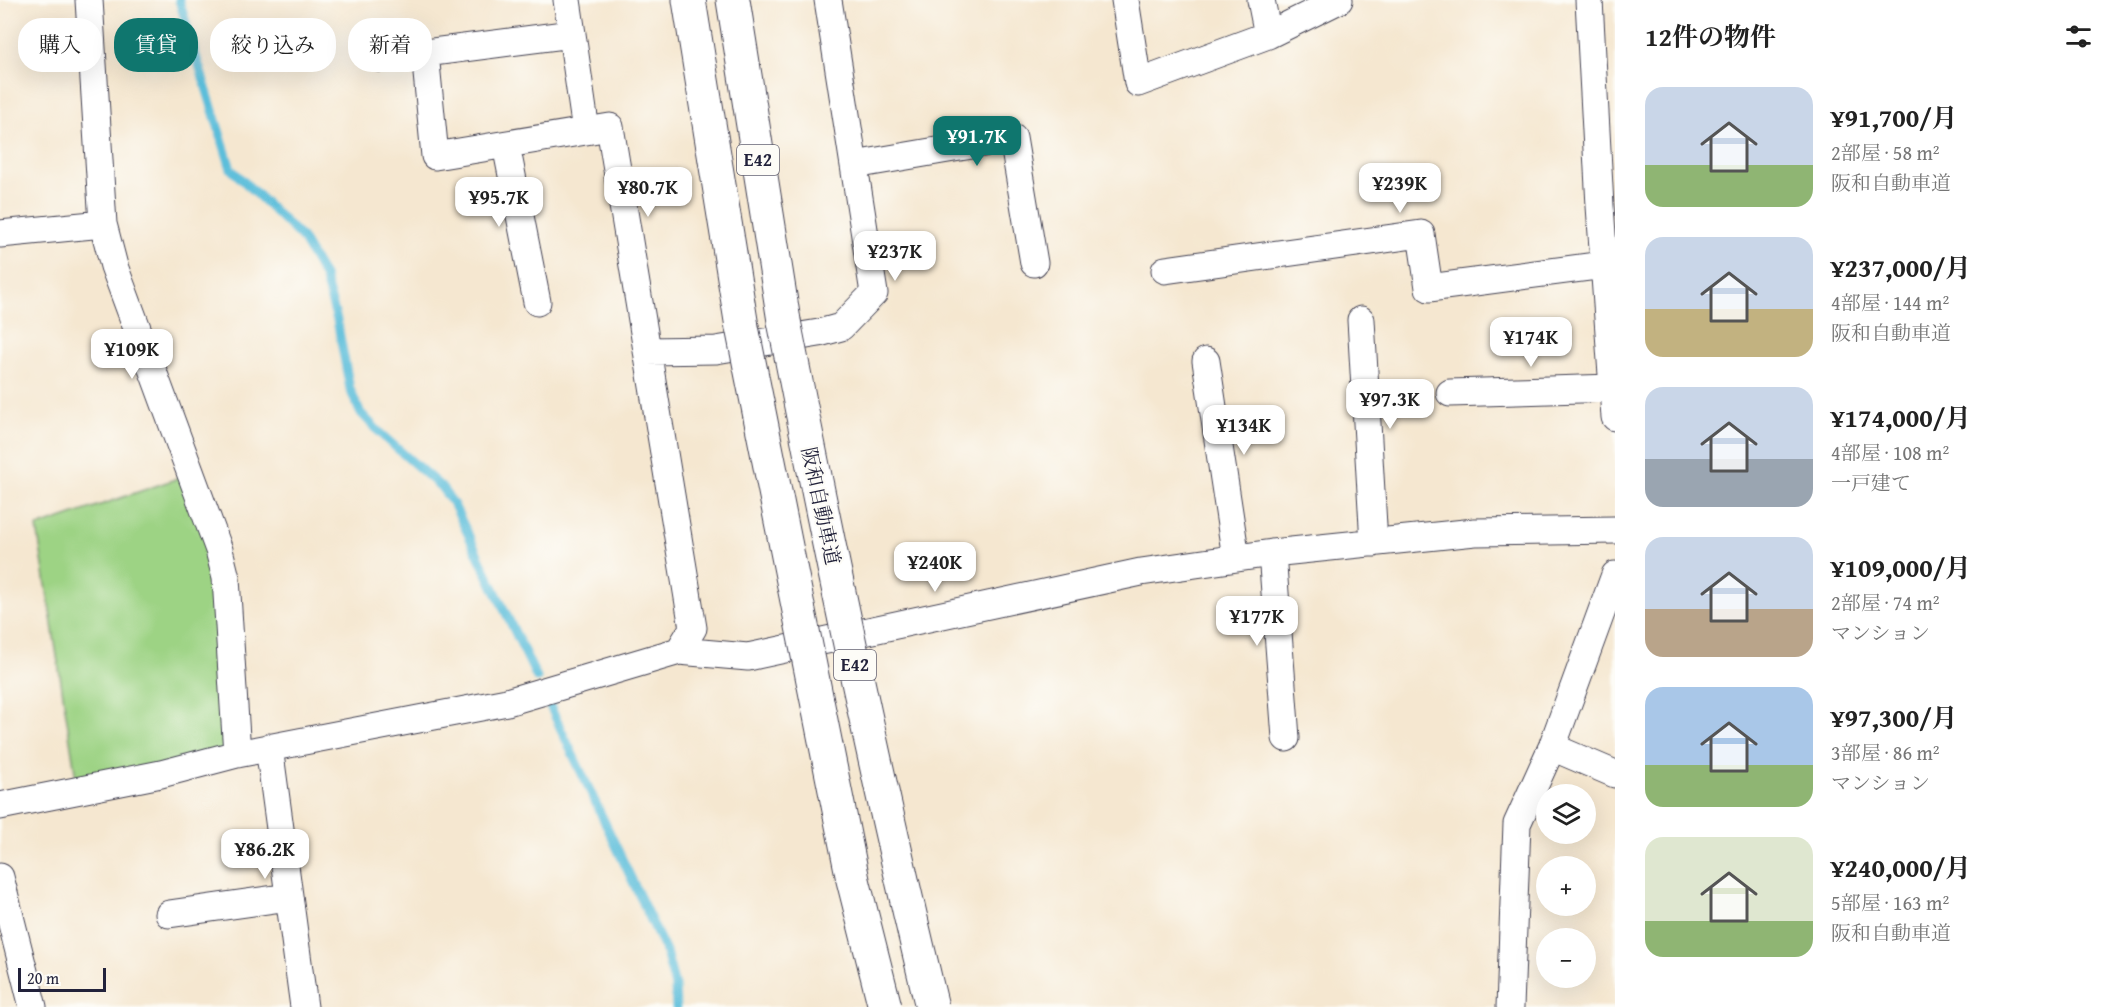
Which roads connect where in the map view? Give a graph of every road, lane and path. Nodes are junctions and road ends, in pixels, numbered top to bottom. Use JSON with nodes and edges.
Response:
{"nodes":[{"id":1,"x":89,"y":0,"type":"edge"},
{"id":2,"x":567,"y":0,"type":"edge"},
{"id":3,"x":689,"y":0,"type":"edge"},
{"id":4,"x":733,"y":0,"type":"edge"},
{"id":5,"x":828,"y":0,"type":"edge"},
{"id":6,"x":1125,"y":0,"type":"edge"},
{"id":7,"x":1261,"y":0,"type":"edge"},
{"id":8,"x":1339,"y":0,"type":"edge"},
{"id":9,"x":1589,"y":0,"type":"edge"},
{"id":10,"x":572,"y":34,"type":"junction"},
{"id":11,"x":1268,"y":35,"type":"junction"},
{"id":12,"x":432,"y":51,"type":"edge"},
{"id":13,"x":427,"y":72,"type":"edge"},
{"id":14,"x":586,"y":131,"type":"junction"},
{"id":15,"x":506,"y":145,"type":"junction"},
{"id":16,"x":854,"y":165,"type":"junction"},
{"id":17,"x":1608,"y":206,"type":"edge"},
{"id":18,"x":103,"y":224,"type":"junction"},
{"id":19,"x":0,"y":234,"type":"edge"},
{"id":20,"x":1034,"y":263,"type":"dead end"},
{"id":21,"x":1604,"y":265,"type":"junction"},
{"id":22,"x":1165,"y":270,"type":"dead end"},
{"id":23,"x":537,"y":302,"type":"dead end"},
{"id":24,"x":1361,"y":320,"type":"dead end"},
{"id":25,"x":647,"y":351,"type":"junction"},
{"id":26,"x":1206,"y":362,"type":"dead end"},
{"id":27,"x":1613,"y":388,"type":"junction"},
{"id":28,"x":1450,"y":393,"type":"dead end"},
{"id":29,"x":1615,"y":417,"type":"edge"},
{"id":30,"x":1615,"y":530,"type":"edge"},
{"id":31,"x":1374,"y":543,"type":"junction"},
{"id":32,"x":1272,"y":553,"type":"junction"},
{"id":33,"x":1236,"y":558,"type":"junction"},
{"id":34,"x":1615,"y":575,"type":"edge"},
{"id":35,"x":679,"y":651,"type":"junction"},
{"id":36,"x":1286,"y":738,"type":"dead end"},
{"id":37,"x":270,"y":747,"type":"junction"},
{"id":38,"x":1552,"y":747,"type":"junction"},
{"id":39,"x":237,"y":754,"type":"junction"},
{"id":40,"x":1615,"y":774,"type":"edge"},
{"id":41,"x":0,"y":806,"type":"edge"},
{"id":42,"x":0,"y":877,"type":"edge"},
{"id":43,"x":289,"y":897,"type":"junction"},
{"id":44,"x":170,"y":914,"type":"dead end"},
{"id":45,"x":33,"y":1007,"type":"edge"},
{"id":46,"x":304,"y":1007,"type":"edge"},
{"id":47,"x":885,"y":1007,"type":"edge"},
{"id":48,"x":932,"y":1007,"type":"edge"},
{"id":49,"x":1510,"y":1007,"type":"edge"}],
"edges":[{"from":1,"to":18,"type":"street"},
{"from":2,"to":10,"type":"street"},
{"from":3,"to":47,"type":"highway","number":"E42","bridge":true},
{"from":4,"to":48,"type":"highway","name":"阪和自動車道","number":"E42","bridge":true},
{"from":5,"to":16,"type":"street"},
{"from":6,"to":11,"type":"street"},
{"from":7,"to":11,"type":"street"},
{"from":8,"to":11,"type":"street"},
{"from":9,"to":17,"type":"street"},
{"from":10,"to":12,"type":"street"},
{"from":10,"to":14,"type":"street"},
{"from":13,"to":15,"type":"street"},
{"from":14,"to":15,"type":"street"},
{"from":14,"to":25,"type":"street"},
{"from":15,"to":23,"type":"street"},
{"from":16,"to":20,"type":"street"},
{"from":16,"to":25,"type":"street"},
{"from":17,"to":21,"type":"street"},
{"from":18,"to":19,"type":"street"},
{"from":18,"to":39,"type":"street"},
{"from":21,"to":22,"type":"street"},
{"from":21,"to":27,"type":"street"},
{"from":24,"to":31,"type":"street"},
{"from":25,"to":35,"type":"street"},
{"from":26,"to":33,"type":"street"},
{"from":27,"to":28,"type":"street"},
{"from":27,"to":29,"type":"street"},
{"from":30,"to":31,"type":"street"},
{"from":31,"to":32,"type":"street"},
{"from":32,"to":33,"type":"street"},
{"from":32,"to":36,"type":"street"},
{"from":33,"to":35,"type":"street"},
{"from":34,"to":38,"type":"street"},
{"from":35,"to":37,"type":"street"},
{"from":37,"to":39,"type":"street"},
{"from":37,"to":43,"type":"street"},
{"from":38,"to":40,"type":"street"},
{"from":38,"to":49,"type":"street"},
{"from":39,"to":41,"type":"street"},
{"from":42,"to":45,"type":"street"},
{"from":43,"to":44,"type":"street"},
{"from":43,"to":46,"type":"street"}]}
